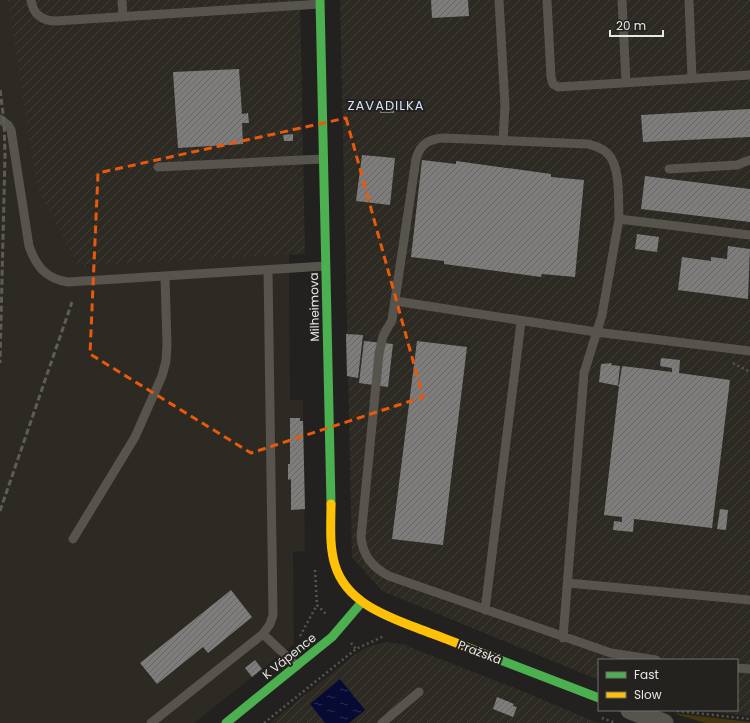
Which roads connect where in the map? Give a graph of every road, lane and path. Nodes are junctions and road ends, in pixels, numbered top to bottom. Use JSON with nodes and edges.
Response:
{"nodes":[{"id":1,"x":31,"y":0,"type":"edge"},
{"id":2,"x":122,"y":0,"type":"edge"},
{"id":3,"x":499,"y":0,"type":"edge"},
{"id":4,"x":547,"y":0,"type":"edge"},
{"id":5,"x":622,"y":0,"type":"edge"},
{"id":6,"x":689,"y":0,"type":"edge"},
{"id":7,"x":320,"y":2,"type":"edge"},
{"id":8,"x":123,"y":17,"type":"junction"},
{"id":9,"x":750,"y":75,"type":"edge"},
{"id":10,"x":692,"y":78,"type":"junction"},
{"id":11,"x":626,"y":82,"type":"junction"},
{"id":12,"x":0,"y":119,"type":"edge"},
{"id":13,"x":502,"y":141,"type":"junction"},
{"id":14,"x":323,"y":158,"type":"junction"},
{"id":15,"x":750,"y":160,"type":"edge"},
{"id":16,"x":158,"y":167,"type":"dead end"},
{"id":17,"x":669,"y":169,"type":"dead end"},
{"id":18,"x":619,"y":219,"type":"junction"},
{"id":19,"x":750,"y":235,"type":"edge"},
{"id":20,"x":326,"y":266,"type":"junction"},
{"id":21,"x":268,"y":270,"type":"junction"},
{"id":22,"x":165,"y":276,"type":"junction"},
{"id":23,"x":395,"y":301,"type":"junction"},
{"id":24,"x":521,"y":322,"type":"junction"},
{"id":25,"x":596,"y":332,"type":"junction"},
{"id":26,"x":750,"y":351,"type":"edge"},
{"id":27,"x":73,"y":539,"type":"dead end"},
{"id":28,"x":568,"y":583,"type":"junction"},
{"id":29,"x":750,"y":600,"type":"edge"},
{"id":30,"x":362,"y":602,"type":"junction"},
{"id":31,"x":317,"y":605,"type":"dead end"},
{"id":32,"x":485,"y":610,"type":"junction"},
{"id":33,"x":385,"y":633,"type":"dead end"},
{"id":34,"x":263,"y":634,"type":"junction"},
{"id":35,"x":563,"y":638,"type":"junction"},
{"id":36,"x":299,"y":640,"type":"dead end"},
{"id":37,"x":648,"y":659,"type":"edge"},
{"id":38,"x":297,"y":666,"type":"junction"},
{"id":39,"x":738,"y":668,"type":"edge"},
{"id":40,"x":750,"y":669,"type":"edge"},
{"id":41,"x":419,"y":692,"type":"dead end"},
{"id":42,"x":598,"y":698,"type":"edge"},
{"id":43,"x":678,"y":711,"type":"edge"},
{"id":44,"x":635,"y":715,"type":"edge"},
{"id":45,"x":750,"y":719,"type":"edge"},
{"id":46,"x":151,"y":723,"type":"edge"},
{"id":47,"x":226,"y":723,"type":"edge"},
{"id":48,"x":264,"y":723,"type":"edge"},
{"id":49,"x":382,"y":723,"type":"edge"},
{"id":50,"x":664,"y":723,"type":"edge"}],
"edges":[{"from":1,"to":8,"type":"lane"},
{"from":2,"to":8,"type":"lane"},
{"from":3,"to":13,"type":"lane"},
{"from":4,"to":11,"type":"lane"},
{"from":5,"to":11,"type":"lane"},
{"from":6,"to":10,"type":"lane"},
{"from":7,"to":8,"type":"lane"},
{"from":7,"to":14,"type":"street","name":"Milheimova"},
{"from":9,"to":10,"type":"lane"},
{"from":10,"to":11,"type":"lane"},
{"from":12,"to":22,"type":"lane"},
{"from":13,"to":18,"type":"lane"},
{"from":13,"to":23,"type":"lane"},
{"from":14,"to":16,"type":"lane"},
{"from":14,"to":20,"type":"street","name":"Milheimova"},
{"from":15,"to":17,"type":"lane"},
{"from":18,"to":19,"type":"lane"},
{"from":18,"to":25,"type":"lane"},
{"from":20,"to":21,"type":"lane"},
{"from":20,"to":30,"type":"street","name":"Milheimova"},
{"from":21,"to":22,"type":"lane"},
{"from":21,"to":34,"type":"lane"},
{"from":22,"to":27,"type":"lane"},
{"from":23,"to":24,"type":"lane"},
{"from":23,"to":32,"type":"lane"},
{"from":24,"to":25,"type":"lane"},
{"from":24,"to":32,"type":"lane"},
{"from":25,"to":26,"type":"lane"},
{"from":25,"to":28,"type":"lane"},
{"from":28,"to":29,"type":"lane"},
{"from":28,"to":35,"type":"lane"},
{"from":30,"to":38,"type":"street","name":"K Vápence"},
{"from":30,"to":42,"type":"street","name":"Pražská"},
{"from":31,"to":36,"type":"path"},
{"from":32,"to":35,"type":"lane"},
{"from":33,"to":48,"type":"path"},
{"from":34,"to":38,"type":"lane"},
{"from":34,"to":46,"type":"lane"},
{"from":35,"to":37,"type":"lane"},
{"from":38,"to":47,"type":"street","name":"K Vápence"},
{"from":39,"to":40,"type":"lane"},
{"from":41,"to":49,"type":"lane"},
{"from":43,"to":45,"type":"path"},
{"from":44,"to":50,"type":"street"}]}
